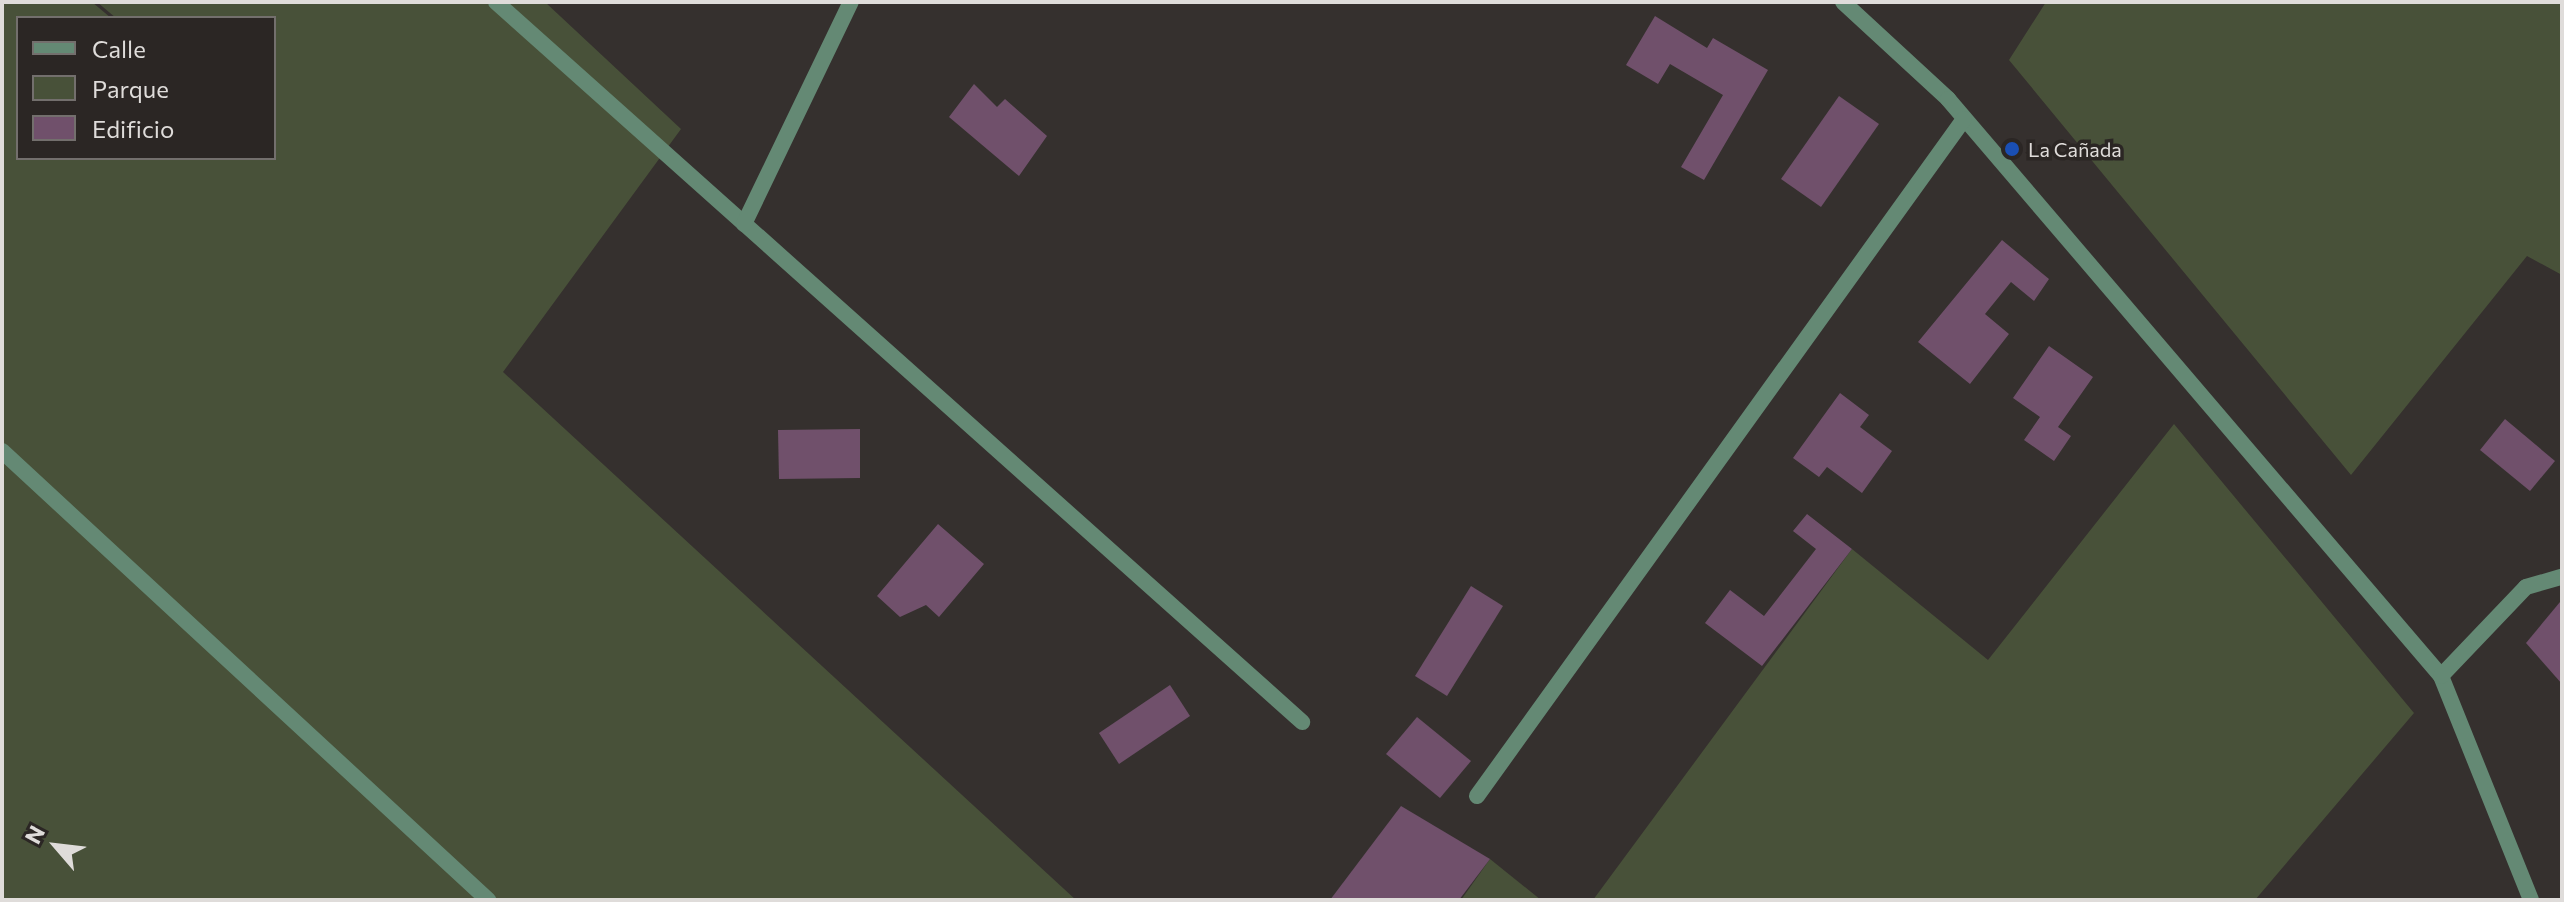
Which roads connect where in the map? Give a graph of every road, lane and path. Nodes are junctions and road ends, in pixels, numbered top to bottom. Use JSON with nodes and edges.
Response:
{"nodes":[{"id":1,"x":496,"y":2,"type":"edge"},
{"id":2,"x":851,"y":2,"type":"edge"},
{"id":3,"x":1843,"y":2,"type":"edge"},
{"id":4,"x":1964,"y":119,"type":"junction"},
{"id":5,"x":744,"y":224,"type":"junction"},
{"id":6,"x":2,"y":451,"type":"edge"},
{"id":7,"x":2562,"y":577,"type":"edge"},
{"id":8,"x":2441,"y":676,"type":"junction"},
{"id":9,"x":1302,"y":722,"type":"dead end"},
{"id":10,"x":1477,"y":796,"type":"dead end"},
{"id":11,"x":488,"y":900,"type":"edge"},
{"id":12,"x":2531,"y":900,"type":"edge"}],
"edges":[{"from":1,"to":5,"type":"street"},
{"from":2,"to":5,"type":"street"},
{"from":3,"to":4,"type":"street"},
{"from":4,"to":8,"type":"street"},
{"from":4,"to":10,"type":"street"},
{"from":5,"to":9,"type":"street"},
{"from":6,"to":11,"type":"street"},
{"from":7,"to":8,"type":"street"},
{"from":8,"to":12,"type":"street"}]}
